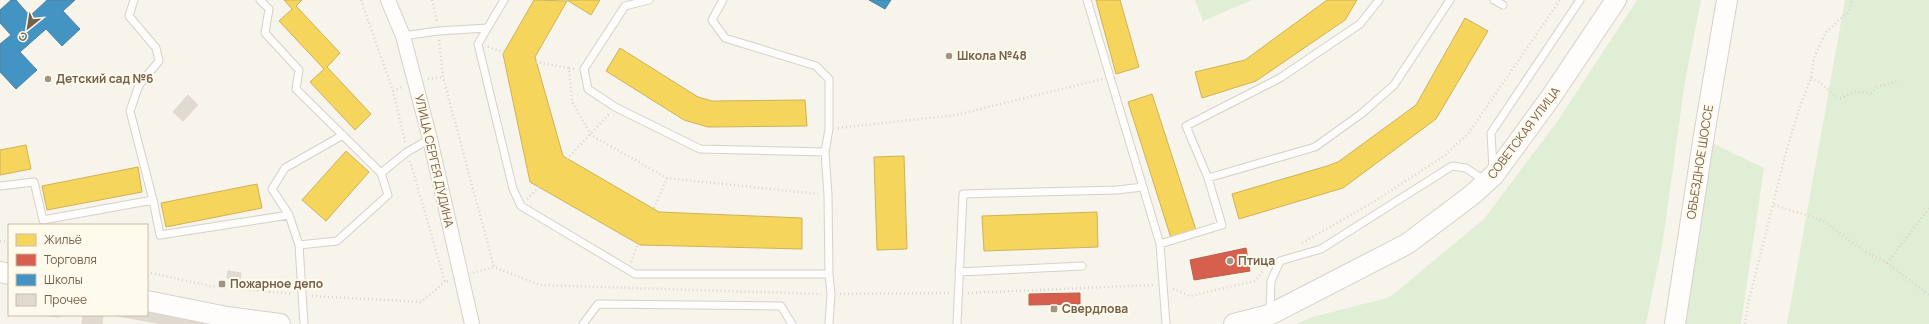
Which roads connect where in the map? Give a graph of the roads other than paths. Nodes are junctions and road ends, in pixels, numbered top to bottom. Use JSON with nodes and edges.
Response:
{"nodes":[{"id":1,"x":134,"y":0,"type":"edge"},
{"id":2,"x":260,"y":0,"type":"edge"},
{"id":3,"x":388,"y":0,"type":"edge"},
{"id":4,"x":504,"y":0,"type":"edge"},
{"id":5,"x":649,"y":0,"type":"edge"},
{"id":6,"x":723,"y":0,"type":"edge"},
{"id":7,"x":1087,"y":0,"type":"edge"},
{"id":8,"x":1379,"y":0,"type":"edge"},
{"id":9,"x":1450,"y":0,"type":"edge"},
{"id":10,"x":1494,"y":0,"type":"edge"},
{"id":11,"x":1580,"y":0,"type":"edge"},
{"id":12,"x":1616,"y":0,"type":"edge"},
{"id":13,"x":1727,"y":0,"type":"edge"},
{"id":14,"x":1503,"y":5,"type":"dead end"},
{"id":15,"x":488,"y":28,"type":"junction"},
{"id":16,"x":403,"y":36,"type":"junction"},
{"id":17,"x":343,"y":135,"type":"junction"},
{"id":18,"x":430,"y":139,"type":"junction"},
{"id":19,"x":825,"y":152,"type":"junction"},
{"id":20,"x":381,"y":173,"type":"junction"},
{"id":21,"x":1208,"y":178,"type":"junction"},
{"id":22,"x":1490,"y":179,"type":"junction"},
{"id":23,"x":0,"y":186,"type":"edge"},
{"id":24,"x":1143,"y":187,"type":"junction"},
{"id":25,"x":153,"y":200,"type":"junction"},
{"id":26,"x":288,"y":215,"type":"junction"},
{"id":27,"x":1160,"y":244,"type":"junction"},
{"id":28,"x":299,"y":245,"type":"junction"},
{"id":29,"x":1082,"y":266,"type":"dead end"},
{"id":30,"x":959,"y":272,"type":"junction"},
{"id":31,"x":829,"y":274,"type":"junction"},
{"id":32,"x":148,"y":301,"type":"edge"},
{"id":33,"x":1269,"y":315,"type":"junction"},
{"id":34,"x":280,"y":324,"type":"edge"},
{"id":35,"x":304,"y":324,"type":"edge"},
{"id":36,"x":472,"y":324,"type":"edge"},
{"id":37,"x":583,"y":324,"type":"edge"},
{"id":38,"x":792,"y":324,"type":"edge"},
{"id":39,"x":829,"y":324,"type":"edge"},
{"id":40,"x":957,"y":324,"type":"edge"},
{"id":41,"x":1166,"y":324,"type":"edge"},
{"id":42,"x":1234,"y":324,"type":"edge"},
{"id":43,"x":1675,"y":324,"type":"edge"}],
"edges":[{"from":1,"to":25,"type":"lane"},
{"from":2,"to":17,"type":"lane"},
{"from":3,"to":16,"type":"street","name":"УЛИЦА СЕРГЕЯ ДУДИНА"},
{"from":4,"to":15,"type":"lane"},
{"from":5,"to":19,"type":"lane"},
{"from":6,"to":19,"type":"lane"},
{"from":7,"to":24,"type":"lane"},
{"from":8,"to":21,"type":"lane"},
{"from":9,"to":21,"type":"lane"},
{"from":10,"to":14,"type":"lane"},
{"from":11,"to":22,"type":"lane"},
{"from":12,"to":22,"type":"street","name":"СОВЕТСКАЯ УЛИЦА"},
{"from":13,"to":43,"type":"street","name":"ОБЪЕЗДНОЕ ШОССЕ"},
{"from":15,"to":16,"type":"lane"},
{"from":15,"to":31,"type":"lane"},
{"from":16,"to":18,"type":"street","name":"УЛИЦА СЕРГЕЯ ДУДИНА"},
{"from":17,"to":20,"type":"lane"},
{"from":17,"to":26,"type":"lane"},
{"from":18,"to":20,"type":"lane"},
{"from":18,"to":36,"type":"street","name":"УЛИЦА СЕРГЕЯ ДУДИНА"},
{"from":19,"to":31,"type":"lane"},
{"from":20,"to":28,"type":"lane"},
{"from":21,"to":27,"type":"lane"},
{"from":22,"to":33,"type":"street","name":"СОВЕТСКАЯ УЛИЦА"},
{"from":22,"to":33,"type":"lane"},
{"from":23,"to":25,"type":"lane"},
{"from":24,"to":27,"type":"lane"},
{"from":24,"to":30,"type":"lane"},
{"from":25,"to":26,"type":"lane"},
{"from":26,"to":28,"type":"lane"},
{"from":27,"to":41,"type":"lane"},
{"from":28,"to":35,"type":"lane"},
{"from":29,"to":30,"type":"lane"},
{"from":30,"to":40,"type":"lane"},
{"from":31,"to":39,"type":"lane"},
{"from":32,"to":34,"type":"street"},
{"from":33,"to":42,"type":"street","name":"СОВЕТСКАЯ УЛИЦА"},
{"from":37,"to":38,"type":"lane"}]}
